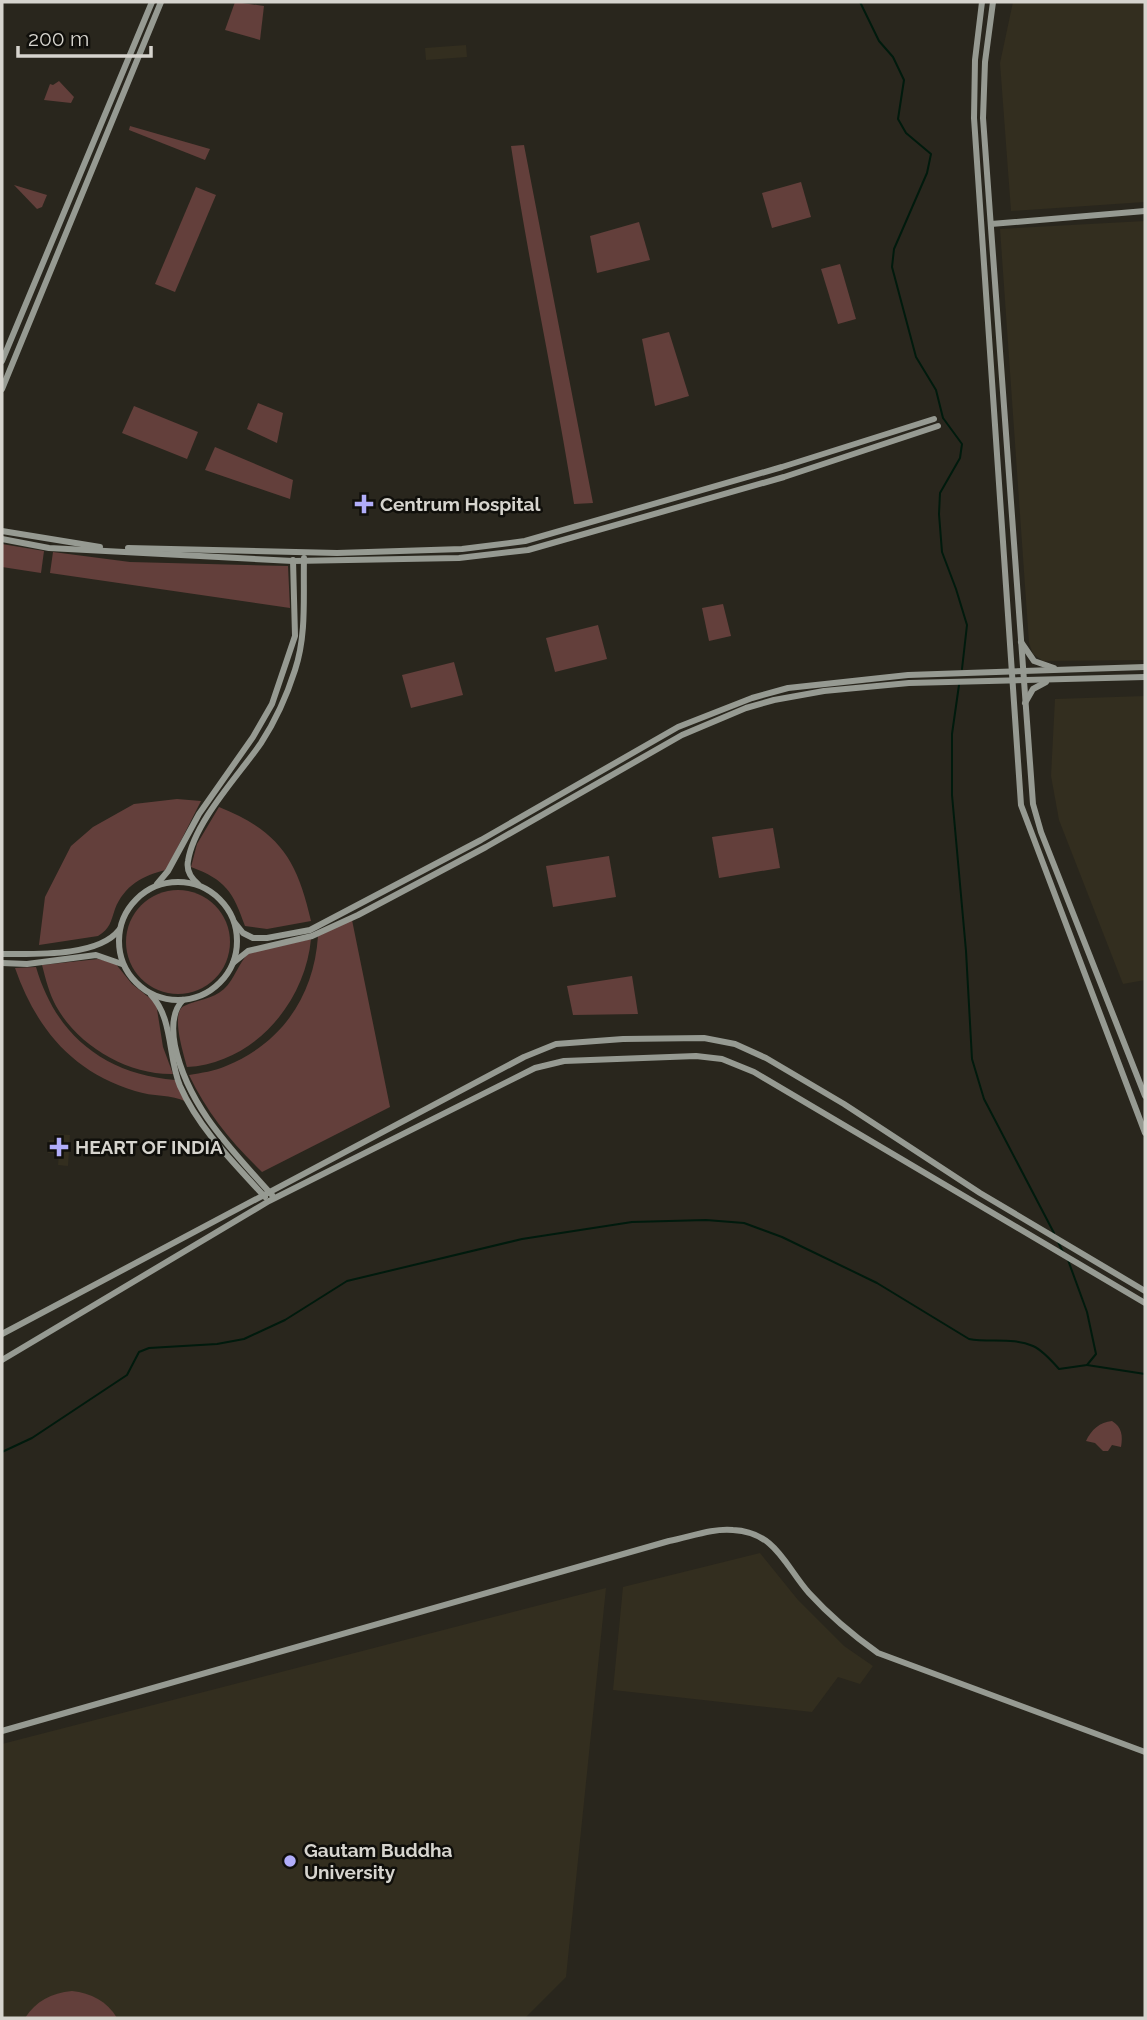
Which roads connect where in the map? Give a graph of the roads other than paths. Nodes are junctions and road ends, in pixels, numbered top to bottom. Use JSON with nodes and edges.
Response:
{"nodes":[{"id":1,"x":152,"y":2,"type":"edge"},
{"id":2,"x":161,"y":2,"type":"edge"},
{"id":3,"x":982,"y":2,"type":"edge"},
{"id":4,"x":993,"y":2,"type":"edge"},
{"id":5,"x":1143,"y":213,"type":"edge"},
{"id":6,"x":991,"y":224,"type":"junction"},
{"id":7,"x":2,"y":361,"type":"edge"},
{"id":8,"x":2,"y":389,"type":"edge"},
{"id":9,"x":934,"y":419,"type":"dead end"},
{"id":10,"x":938,"y":426,"type":"dead end"},
{"id":11,"x":2,"y":531,"type":"edge"},
{"id":12,"x":2,"y":539,"type":"edge"},
{"id":13,"x":293,"y":552,"type":"junction"},
{"id":14,"x":304,"y":552,"type":"junction"},
{"id":15,"x":293,"y":561,"type":"junction"},
{"id":16,"x":304,"y":561,"type":"junction"},
{"id":17,"x":1020,"y":640,"type":"junction"},
{"id":18,"x":1145,"y":667,"type":"edge"},
{"id":19,"x":1063,"y":671,"type":"junction"},
{"id":20,"x":1022,"y":672,"type":"junction"},
{"id":21,"x":1012,"y":673,"type":"junction"},
{"id":22,"x":1145,"y":677,"type":"edge"},
{"id":23,"x":1051,"y":680,"type":"junction"},
{"id":24,"x":1023,"y":681,"type":"junction"},
{"id":25,"x":1012,"y":682,"type":"junction"},
{"id":26,"x":1024,"y":704,"type":"junction"},
{"id":27,"x":157,"y":884,"type":"junction"},
{"id":28,"x":201,"y":886,"type":"junction"},
{"id":29,"x":235,"y":923,"type":"junction"},
{"id":30,"x":120,"y":929,"type":"junction"},
{"id":31,"x":2,"y":954,"type":"edge"},
{"id":32,"x":233,"y":962,"type":"junction"},
{"id":33,"x":2,"y":963,"type":"edge"},
{"id":34,"x":123,"y":965,"type":"junction"},
{"id":35,"x":144,"y":990,"type":"junction"},
{"id":36,"x":183,"y":1000,"type":"junction"},
{"id":37,"x":1145,"y":1096,"type":"edge"},
{"id":38,"x":1145,"y":1133,"type":"edge"},
{"id":39,"x":269,"y":1197,"type":"junction"},
{"id":40,"x":1145,"y":1291,"type":"edge"},
{"id":41,"x":1145,"y":1303,"type":"edge"},
{"id":42,"x":2,"y":1334,"type":"edge"},
{"id":43,"x":2,"y":1360,"type":"edge"},
{"id":44,"x":2,"y":1731,"type":"edge"},
{"id":45,"x":1145,"y":1752,"type":"edge"}],
"edges":[{"from":1,"to":7,"type":"street"},
{"from":2,"to":8,"type":"street"},
{"from":3,"to":21,"type":"street"},
{"from":4,"to":6,"type":"street"},
{"from":5,"to":6,"type":"street"},
{"from":6,"to":17,"type":"street"},
{"from":9,"to":14,"type":"street"},
{"from":10,"to":16,"type":"street"},
{"from":11,"to":13,"type":"street"},
{"from":12,"to":15,"type":"street"},
{"from":13,"to":14,"type":"street"},
{"from":13,"to":15,"type":"street"},
{"from":14,"to":16,"type":"street"},
{"from":15,"to":16,"type":"street"},
{"from":15,"to":27,"type":"street"},
{"from":16,"to":28,"type":"street"},
{"from":17,"to":19,"type":"street"},
{"from":17,"to":20,"type":"street"},
{"from":18,"to":19,"type":"street"},
{"from":19,"to":20,"type":"street"},
{"from":20,"to":21,"type":"street"},
{"from":20,"to":24,"type":"street"},
{"from":21,"to":25,"type":"street"},
{"from":21,"to":29,"type":"street"},
{"from":22,"to":23,"type":"street"},
{"from":23,"to":24,"type":"street"},
{"from":23,"to":26,"type":"street"},
{"from":24,"to":25,"type":"street"},
{"from":24,"to":26,"type":"street"},
{"from":25,"to":32,"type":"street"},
{"from":25,"to":38,"type":"street"},
{"from":26,"to":37,"type":"street"},
{"from":27,"to":28,"type":"street"},
{"from":27,"to":30,"type":"street"},
{"from":28,"to":29,"type":"street"},
{"from":29,"to":32,"type":"street"},
{"from":30,"to":31,"type":"street"},
{"from":30,"to":34,"type":"street"},
{"from":32,"to":36,"type":"street"},
{"from":33,"to":34,"type":"street"},
{"from":34,"to":35,"type":"street"},
{"from":35,"to":36,"type":"street"},
{"from":35,"to":39,"type":"street"},
{"from":36,"to":39,"type":"street"},
{"from":39,"to":40,"type":"street"},
{"from":39,"to":41,"type":"street"},
{"from":39,"to":42,"type":"street"},
{"from":39,"to":43,"type":"street"},
{"from":44,"to":45,"type":"street"}]}
